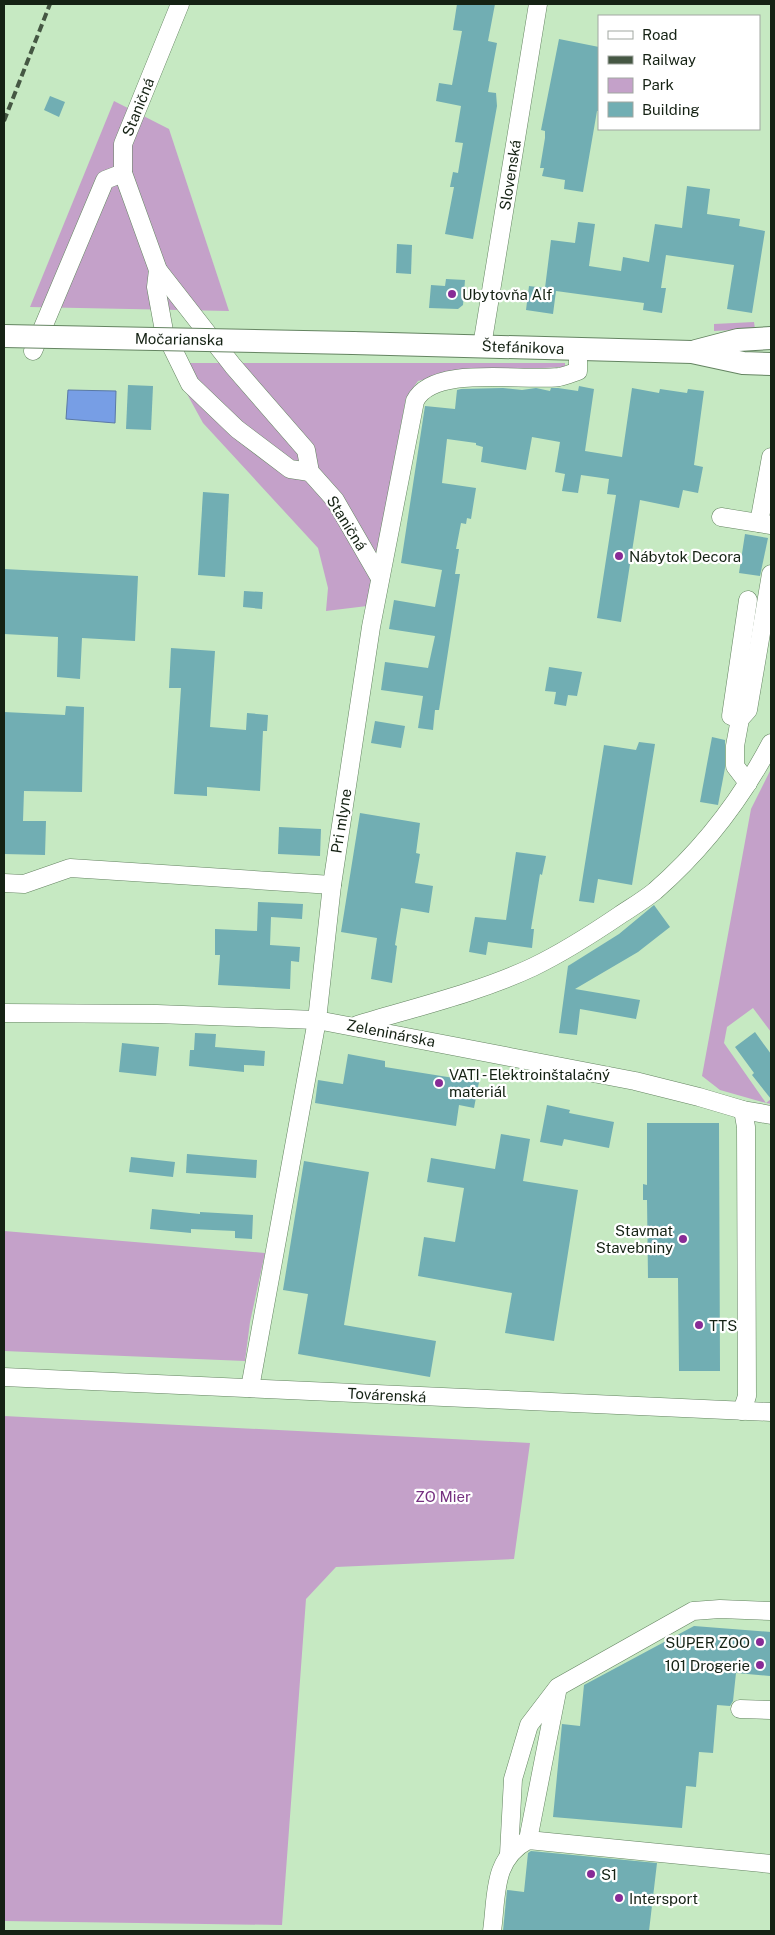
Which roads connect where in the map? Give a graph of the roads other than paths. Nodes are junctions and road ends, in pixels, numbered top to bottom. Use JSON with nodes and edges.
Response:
{"nodes":[{"id":1,"x":180,"y":4,"type":"edge"},
{"id":2,"x":538,"y":4,"type":"edge"},
{"id":3,"x":123,"y":173,"type":"junction"},
{"id":4,"x":158,"y":270,"type":"junction"},
{"id":5,"x":4,"y":336,"type":"edge"},
{"id":6,"x":771,"y":338,"type":"edge"},
{"id":7,"x":353,"y":343,"type":"joint"},
{"id":8,"x":482,"y":346,"type":"junction"},
{"id":9,"x":578,"y":349,"type":"junction"},
{"id":10,"x":33,"y":351,"type":"dead end"},
{"id":11,"x":692,"y":352,"type":"junction"},
{"id":12,"x":771,"y":364,"type":"edge"},
{"id":13,"x":771,"y":457,"type":"edge"},
{"id":14,"x":310,"y":472,"type":"junction"},
{"id":15,"x":720,"y":517,"type":"dead end"},
{"id":16,"x":765,"y":524,"type":"edge"},
{"id":17,"x":771,"y":574,"type":"edge"},
{"id":18,"x":380,"y":578,"type":"junction"},
{"id":19,"x":748,"y":600,"type":"dead end"},
{"id":20,"x":740,"y":719,"type":"junction"},
{"id":21,"x":771,"y":743,"type":"edge"},
{"id":22,"x":748,"y":783,"type":"junction"},
{"id":23,"x":4,"y":883,"type":"edge"},
{"id":24,"x":332,"y":885,"type":"junction"},
{"id":25,"x":4,"y":1012,"type":"edge"},
{"id":26,"x":317,"y":1020,"type":"junction"},
{"id":27,"x":354,"y":1026,"type":"junction"},
{"id":28,"x":743,"y":1110,"type":"junction"},
{"id":29,"x":771,"y":1115,"type":"edge"},
{"id":30,"x":4,"y":1377,"type":"edge"},
{"id":31,"x":250,"y":1388,"type":"junction"},
{"id":32,"x":742,"y":1411,"type":"junction"},
{"id":33,"x":771,"y":1412,"type":"edge"},
{"id":34,"x":771,"y":1611,"type":"edge"},
{"id":35,"x":558,"y":1687,"type":"junction"},
{"id":36,"x":740,"y":1709,"type":"dead end"},
{"id":37,"x":771,"y":1710,"type":"edge"},
{"id":38,"x":528,"y":1840,"type":"junction"},
{"id":39,"x":509,"y":1854,"type":"junction"},
{"id":40,"x":771,"y":1864,"type":"edge"},
{"id":41,"x":492,"y":1931,"type":"edge"}],
"edges":[{"from":1,"to":3,"type":"street","name":"Staničná"},
{"from":2,"to":8,"type":"street","name":"Slovenská"},
{"from":3,"to":4,"type":"street","name":"Staničná"},
{"from":3,"to":10,"type":"street"},
{"from":4,"to":14,"type":"street","name":"Staničná"},
{"from":4,"to":14,"type":"street","name":"Staničná"},
{"from":5,"to":7,"type":"main road","name":"Močarianska","bridge":true},
{"from":6,"to":11,"type":"main road"},
{"from":7,"to":8,"type":"main road","name":"Štefánikova"},
{"from":8,"to":9,"type":"main road","name":"Štefánikova"},
{"from":9,"to":11,"type":"main road","name":"Štefánikova"},
{"from":9,"to":18,"type":"street","name":"Pri mlyne"},
{"from":11,"to":12,"type":"main road"},
{"from":13,"to":16,"type":"street"},
{"from":14,"to":18,"type":"street","name":"Staničná"},
{"from":15,"to":16,"type":"street"},
{"from":17,"to":20,"type":"street"},
{"from":18,"to":24,"type":"street","name":"Pri mlyne"},
{"from":19,"to":20,"type":"street"},
{"from":20,"to":22,"type":"street"},
{"from":21,"to":22,"type":"street"},
{"from":22,"to":27,"type":"street"},
{"from":23,"to":24,"type":"street"},
{"from":24,"to":26,"type":"street","name":"Pri mlyne"},
{"from":25,"to":26,"type":"street","name":"Zeleninárska"},
{"from":26,"to":27,"type":"street","name":"Zeleninárska"},
{"from":26,"to":31,"type":"street","name":"Pri mlyne"},
{"from":27,"to":28,"type":"street","name":"Zeleninárska"},
{"from":28,"to":29,"type":"street","name":"Zeleninárska"},
{"from":28,"to":32,"type":"street"},
{"from":30,"to":31,"type":"street","name":"Továrenská"},
{"from":31,"to":32,"type":"street","name":"Továrenská"},
{"from":32,"to":33,"type":"street","name":"Továrenská"},
{"from":34,"to":35,"type":"street"},
{"from":35,"to":38,"type":"street"},
{"from":35,"to":39,"type":"street"},
{"from":36,"to":37,"type":"street"},
{"from":38,"to":39,"type":"street"},
{"from":38,"to":40,"type":"street"},
{"from":39,"to":41,"type":"street"}]}
